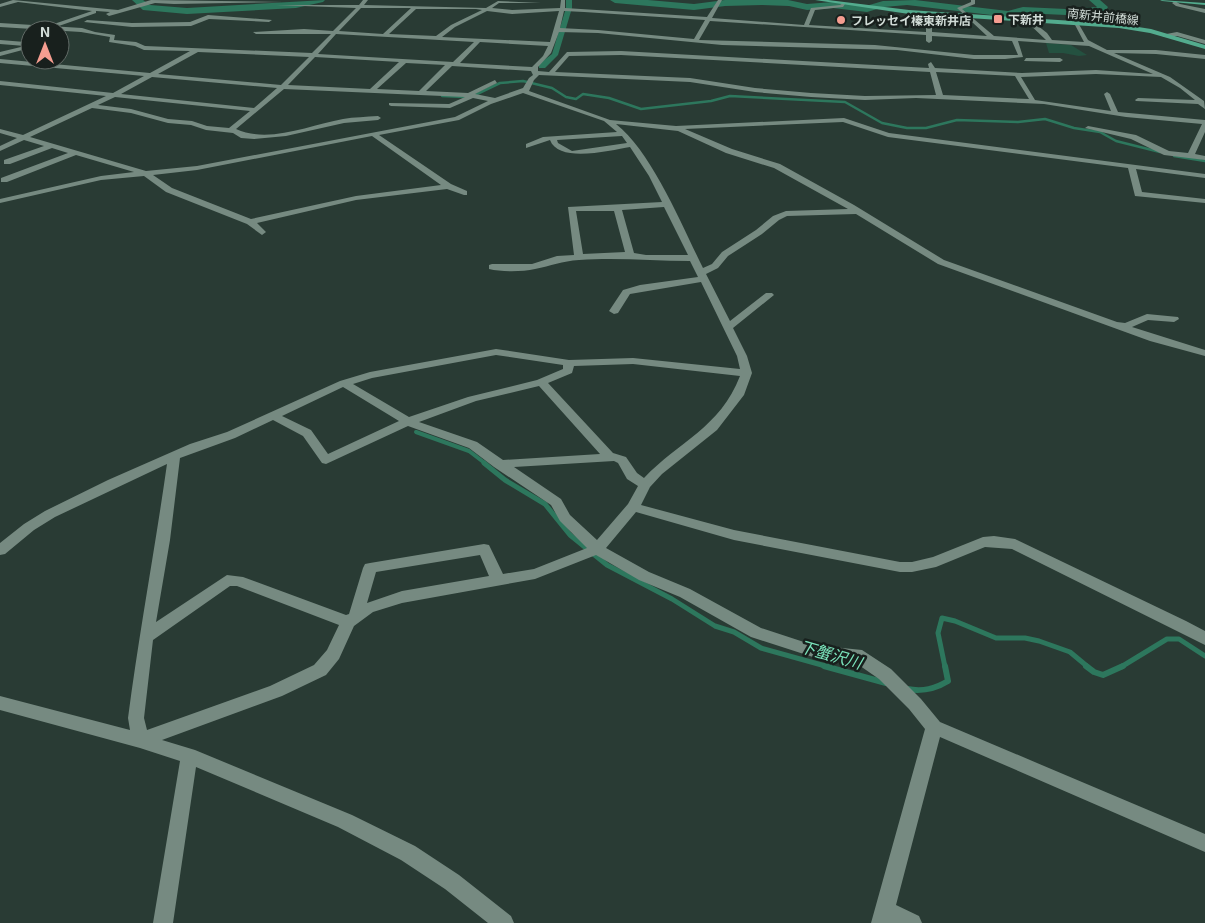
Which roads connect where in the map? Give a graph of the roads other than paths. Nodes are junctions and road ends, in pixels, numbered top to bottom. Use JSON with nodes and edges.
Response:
{"nodes":[{"id":1,"x":18,"y":0,"type":"edge"},
{"id":2,"x":366,"y":0,"type":"edge"},
{"id":3,"x":720,"y":0,"type":"edge"},
{"id":4,"x":817,"y":0,"type":"edge"},
{"id":5,"x":973,"y":0,"type":"edge"},
{"id":6,"x":1162,"y":0,"type":"edge"},
{"id":7,"x":1182,"y":0,"type":"edge"},
{"id":8,"x":1201,"y":0,"type":"edge"},
{"id":9,"x":156,"y":1,"type":"edge"},
{"id":10,"x":281,"y":2,"type":"edge"},
{"id":11,"x":1175,"y":2,"type":"junction"},
{"id":12,"x":843,"y":4,"type":"junction"},
{"id":13,"x":1205,"y":4,"type":"edge"},
{"id":14,"x":563,"y":5,"type":"edge"},
{"id":15,"x":0,"y":6,"type":"edge"},
{"id":16,"x":358,"y":7,"type":"junction"},
{"id":17,"x":415,"y":7,"type":"junction"},
{"id":18,"x":101,"y":9,"type":"junction"},
{"id":19,"x":486,"y":9,"type":"junction"},
{"id":20,"x":116,"y":11,"type":"junction"},
{"id":21,"x":1205,"y":11,"type":"edge"},
{"id":22,"x":929,"y":14,"type":"junction"},
{"id":23,"x":966,"y":16,"type":"junction"},
{"id":24,"x":70,"y":20,"type":"edge"},
{"id":25,"x":269,"y":20,"type":"junction"},
{"id":26,"x":709,"y":20,"type":"junction"},
{"id":27,"x":1028,"y":20,"type":"junction"},
{"id":28,"x":87,"y":22,"type":"junction"},
{"id":29,"x":1077,"y":23,"type":"junction"},
{"id":30,"x":0,"y":25,"type":"edge"},
{"id":31,"x":20,"y":26,"type":"edge"},
{"id":32,"x":70,"y":27,"type":"edge"},
{"id":33,"x":806,"y":27,"type":"junction"},
{"id":34,"x":70,"y":29,"type":"edge"},
{"id":35,"x":82,"y":30,"type":"junction"},
{"id":36,"x":556,"y":30,"type":"junction"},
{"id":37,"x":256,"y":32,"type":"junction"},
{"id":38,"x":335,"y":32,"type":"junction"},
{"id":39,"x":70,"y":34,"type":"edge"},
{"id":40,"x":385,"y":35,"type":"junction"},
{"id":41,"x":929,"y":35,"type":"junction"},
{"id":42,"x":1164,"y":35,"type":"junction"},
{"id":43,"x":251,"y":36,"type":"dead end"},
{"id":44,"x":437,"y":38,"type":"junction"},
{"id":45,"x":994,"y":39,"type":"junction"},
{"id":46,"x":479,"y":40,"type":"junction"},
{"id":47,"x":696,"y":40,"type":"junction"},
{"id":48,"x":1015,"y":41,"type":"junction"},
{"id":49,"x":0,"y":42,"type":"edge"},
{"id":50,"x":1205,"y":42,"type":"edge"},
{"id":51,"x":1051,"y":43,"type":"junction"},
{"id":52,"x":20,"y":44,"type":"edge"},
{"id":53,"x":246,"y":44,"type":"dead end"},
{"id":54,"x":551,"y":44,"type":"junction"},
{"id":55,"x":1090,"y":44,"type":"junction"},
{"id":56,"x":1205,"y":47,"type":"edge"},
{"id":57,"x":20,"y":48,"type":"edge"},
{"id":58,"x":197,"y":50,"type":"junction"},
{"id":59,"x":234,"y":51,"type":"junction"},
{"id":60,"x":1104,"y":51,"type":"junction"},
{"id":61,"x":929,"y":52,"type":"junction"},
{"id":62,"x":0,"y":54,"type":"edge"},
{"id":63,"x":315,"y":55,"type":"junction"},
{"id":64,"x":1205,"y":57,"type":"edge"},
{"id":65,"x":1024,"y":58,"type":"junction"},
{"id":66,"x":404,"y":60,"type":"junction"},
{"id":67,"x":1060,"y":60,"type":"dead end"},
{"id":68,"x":0,"y":61,"type":"edge"},
{"id":69,"x":453,"y":64,"type":"junction"},
{"id":70,"x":932,"y":70,"type":"junction"},
{"id":71,"x":534,"y":71,"type":"junction"},
{"id":72,"x":551,"y":74,"type":"junction"},
{"id":73,"x":1017,"y":74,"type":"junction"},
{"id":74,"x":153,"y":75,"type":"junction"},
{"id":75,"x":1044,"y":75,"type":"junction"},
{"id":76,"x":1159,"y":76,"type":"junction"},
{"id":77,"x":496,"y":82,"type":"dead end"},
{"id":78,"x":0,"y":83,"type":"edge"},
{"id":79,"x":283,"y":87,"type":"junction"},
{"id":80,"x":524,"y":90,"type":"junction"},
{"id":81,"x":370,"y":91,"type":"junction"},
{"id":82,"x":401,"y":92,"type":"junction"},
{"id":83,"x":421,"y":93,"type":"junction"},
{"id":84,"x":1107,"y":94,"type":"dead end"},
{"id":85,"x":1154,"y":94,"type":"dead end"},
{"id":86,"x":114,"y":95,"type":"junction"},
{"id":87,"x":470,"y":96,"type":"junction"},
{"id":88,"x":940,"y":98,"type":"junction"},
{"id":89,"x":1138,"y":100,"type":"dead end"},
{"id":90,"x":499,"y":101,"type":"junction"},
{"id":91,"x":1033,"y":101,"type":"junction"},
{"id":92,"x":1201,"y":102,"type":"edge"},
{"id":93,"x":90,"y":106,"type":"junction"},
{"id":94,"x":257,"y":110,"type":"junction"},
{"id":95,"x":385,"y":110,"type":"junction"},
{"id":96,"x":1115,"y":114,"type":"junction"},
{"id":97,"x":611,"y":122,"type":"junction"},
{"id":98,"x":1205,"y":123,"type":"edge"},
{"id":99,"x":677,"y":128,"type":"junction"},
{"id":100,"x":1088,"y":128,"type":"dead end"},
{"id":101,"x":0,"y":131,"type":"edge"},
{"id":102,"x":230,"y":131,"type":"junction"},
{"id":103,"x":377,"y":133,"type":"junction"},
{"id":104,"x":624,"y":134,"type":"junction"},
{"id":105,"x":24,"y":138,"type":"junction"},
{"id":106,"x":553,"y":138,"type":"junction"},
{"id":107,"x":1202,"y":138,"type":"edge"},
{"id":108,"x":632,"y":145,"type":"junction"},
{"id":109,"x":51,"y":146,"type":"junction"},
{"id":110,"x":529,"y":146,"type":"dead end"},
{"id":111,"x":0,"y":149,"type":"edge"},
{"id":112,"x":75,"y":153,"type":"junction"},
{"id":113,"x":1192,"y":153,"type":"junction"},
{"id":114,"x":1205,"y":158,"type":"edge"},
{"id":115,"x":7,"y":162,"type":"dead end"},
{"id":116,"x":1132,"y":167,"type":"junction"},
{"id":117,"x":145,"y":173,"type":"junction"},
{"id":118,"x":1205,"y":176,"type":"edge"},
{"id":119,"x":4,"y":180,"type":"dead end"},
{"id":120,"x":448,"y":186,"type":"junction"},
{"id":121,"x":464,"y":193,"type":"dead end"},
{"id":122,"x":0,"y":201,"type":"edge"},
{"id":123,"x":1205,"y":201,"type":"edge"},
{"id":124,"x":667,"y":204,"type":"junction"},
{"id":125,"x":617,"y":208,"type":"junction"},
{"id":126,"x":857,"y":211,"type":"junction"},
{"id":127,"x":250,"y":222,"type":"junction"},
{"id":128,"x":262,"y":232,"type":"dead end"},
{"id":129,"x":630,"y":254,"type":"junction"},
{"id":130,"x":579,"y":257,"type":"junction"},
{"id":131,"x":693,"y":258,"type":"junction"},
{"id":132,"x":492,"y":267,"type":"dead end"},
{"id":133,"x":703,"y":276,"type":"junction"},
{"id":134,"x":769,"y":295,"type":"dead end"},
{"id":135,"x":614,"y":311,"type":"dead end"},
{"id":136,"x":1174,"y":319,"type":"dead end"},
{"id":137,"x":1115,"y":324,"type":"junction"},
{"id":138,"x":728,"y":327,"type":"junction"},
{"id":139,"x":1205,"y":353,"type":"edge"},
{"id":140,"x":569,"y":363,"type":"junction"},
{"id":141,"x":746,"y":372,"type":"junction"},
{"id":142,"x":541,"y":382,"type":"junction"},
{"id":143,"x":344,"y":383,"type":"junction"},
{"id":144,"x":273,"y":416,"type":"junction"},
{"id":145,"x":409,"y":421,"type":"junction"},
{"id":146,"x":174,"y":456,"type":"junction"},
{"id":147,"x":611,"y":458,"type":"junction"},
{"id":148,"x":498,"y":464,"type":"junction"},
{"id":149,"x":644,"y":485,"type":"junction"},
{"id":150,"x":632,"y":507,"type":"junction"},
{"id":151,"x":597,"y":549,"type":"junction"},
{"id":152,"x":0,"y":550,"type":"edge"},
{"id":153,"x":498,"y":580,"type":"junction"},
{"id":154,"x":351,"y":619,"type":"junction"},
{"id":155,"x":146,"y":637,"type":"junction"},
{"id":156,"x":1205,"y":639,"type":"edge"},
{"id":157,"x":0,"y":703,"type":"edge"},
{"id":158,"x":934,"y":727,"type":"junction"},
{"id":159,"x":140,"y":740,"type":"junction"},
{"id":160,"x":189,"y":756,"type":"junction"},
{"id":161,"x":1205,"y":843,"type":"edge"},
{"id":162,"x":883,"y":917,"type":"edge"},
{"id":163,"x":163,"y":923,"type":"edge"},
{"id":164,"x":504,"y":923,"type":"edge"},
{"id":165,"x":912,"y":923,"type":"edge"}],
"edges":[{"from":1,"to":15,"type":"street"},
{"from":1,"to":18,"type":"street"},
{"from":2,"to":16,"type":"street"},
{"from":3,"to":26,"type":"street"},
{"from":4,"to":12,"type":"main road","name":"南新井前橋線"},
{"from":5,"to":23,"type":"street"},
{"from":6,"to":11,"type":"main road"},
{"from":7,"to":11,"type":"street"},
{"from":8,"to":13,"type":"main road"},
{"from":9,"to":10,"type":"street"},
{"from":9,"to":20,"type":"street"},
{"from":10,"to":16,"type":"street"},
{"from":10,"to":25,"type":"street"},
{"from":11,"to":13,"type":"main road"},
{"from":11,"to":21,"type":"street"},
{"from":12,"to":22,"type":"main road","name":"南新井前橋線"},
{"from":12,"to":33,"type":"street"},
{"from":14,"to":19,"type":"street"},
{"from":14,"to":19,"type":"street"},
{"from":14,"to":26,"type":"street"},
{"from":14,"to":36,"type":"street"},
{"from":16,"to":17,"type":"street"},
{"from":16,"to":38,"type":"street"},
{"from":17,"to":19,"type":"street"},
{"from":17,"to":40,"type":"street"},
{"from":18,"to":20,"type":"street"},
{"from":18,"to":24,"type":"street"},
{"from":19,"to":44,"type":"street"},
{"from":20,"to":28,"type":"street"},
{"from":22,"to":23,"type":"main road","name":"南新井前橋線"},
{"from":22,"to":41,"type":"street"},
{"from":23,"to":27,"type":"main road","name":"南新井前橋線"},
{"from":23,"to":45,"type":"street"},
{"from":25,"to":28,"type":"street"},
{"from":25,"to":37,"type":"street"},
{"from":26,"to":33,"type":"street"},
{"from":26,"to":47,"type":"street"},
{"from":27,"to":29,"type":"main road","name":"南新井前橋線"},
{"from":27,"to":51,"type":"street"},
{"from":28,"to":32,"type":"street"},
{"from":29,"to":42,"type":"main road","name":"南新井前橋線"},
{"from":29,"to":55,"type":"street"},
{"from":30,"to":31,"type":"street"},
{"from":33,"to":41,"type":"street"},
{"from":34,"to":35,"type":"street"},
{"from":35,"to":39,"type":"street"},
{"from":35,"to":58,"type":"street"},
{"from":36,"to":47,"type":"street"},
{"from":36,"to":54,"type":"street"},
{"from":37,"to":38,"type":"street"},
{"from":37,"to":43,"type":"street"},
{"from":38,"to":40,"type":"street"},
{"from":38,"to":63,"type":"street"},
{"from":40,"to":44,"type":"street"},
{"from":41,"to":45,"type":"street"},
{"from":41,"to":61,"type":"street"},
{"from":42,"to":50,"type":"street"},
{"from":42,"to":56,"type":"main road","name":"南新井前橋線"},
{"from":44,"to":46,"type":"street"},
{"from":45,"to":48,"type":"street"},
{"from":46,"to":54,"type":"street"},
{"from":46,"to":69,"type":"street"},
{"from":47,"to":61,"type":"street"},
{"from":48,"to":51,"type":"street"},
{"from":48,"to":65,"type":"street"},
{"from":49,"to":52,"type":"street"},
{"from":51,"to":55,"type":"street"},
{"from":53,"to":59,"type":"street"},
{"from":54,"to":71,"type":"street"},
{"from":55,"to":60,"type":"street"},
{"from":57,"to":62,"type":"street"},
{"from":58,"to":59,"type":"street"},
{"from":58,"to":74,"type":"street"},
{"from":59,"to":63,"type":"street"},
{"from":60,"to":64,"type":"street"},
{"from":60,"to":76,"type":"street"},
{"from":61,"to":65,"type":"street"},
{"from":61,"to":70,"type":"street"},
{"from":63,"to":66,"type":"street"},
{"from":63,"to":79,"type":"street"},
{"from":65,"to":67,"type":"street"},
{"from":65,"to":75,"type":"street"},
{"from":66,"to":69,"type":"street"},
{"from":66,"to":81,"type":"street"},
{"from":68,"to":74,"type":"street"},
{"from":69,"to":71,"type":"street"},
{"from":69,"to":83,"type":"street"},
{"from":70,"to":72,"type":"street"},
{"from":70,"to":73,"type":"street"},
{"from":70,"to":88,"type":"street"},
{"from":71,"to":72,"type":"street"},
{"from":71,"to":80,"type":"street"},
{"from":72,"to":88,"type":"street"},
{"from":73,"to":75,"type":"street"},
{"from":73,"to":91,"type":"street"},
{"from":74,"to":79,"type":"street"},
{"from":74,"to":86,"type":"street"},
{"from":75,"to":76,"type":"street"},
{"from":76,"to":92,"type":"street"},
{"from":77,"to":87,"type":"street"},
{"from":78,"to":86,"type":"street"},
{"from":79,"to":81,"type":"street"},
{"from":79,"to":94,"type":"street"},
{"from":80,"to":90,"type":"street"},
{"from":80,"to":97,"type":"street"},
{"from":81,"to":82,"type":"street"},
{"from":82,"to":83,"type":"street"},
{"from":82,"to":95,"type":"street"},
{"from":83,"to":87,"type":"street"},
{"from":84,"to":96,"type":"street"},
{"from":85,"to":92,"type":"street"},
{"from":86,"to":93,"type":"street"},
{"from":86,"to":94,"type":"street"},
{"from":87,"to":90,"type":"street"},
{"from":87,"to":95,"type":"street"},
{"from":88,"to":91,"type":"street"},
{"from":89,"to":92,"type":"street"},
{"from":90,"to":103,"type":"street"},
{"from":91,"to":96,"type":"street"},
{"from":93,"to":102,"type":"street"},
{"from":93,"to":105,"type":"street"},
{"from":94,"to":102,"type":"street"},
{"from":95,"to":102,"type":"street"},
{"from":95,"to":103,"type":"street"},
{"from":96,"to":98,"type":"street"},
{"from":97,"to":99,"type":"street"},
{"from":97,"to":104,"type":"street"},
{"from":98,"to":107,"type":"street"},
{"from":99,"to":116,"type":"street"},
{"from":99,"to":126,"type":"street"},
{"from":100,"to":113,"type":"street"},
{"from":101,"to":105,"type":"street"},
{"from":103,"to":117,"type":"street"},
{"from":103,"to":120,"type":"street"},
{"from":104,"to":106,"type":"street"},
{"from":104,"to":108,"type":"street"},
{"from":105,"to":109,"type":"street"},
{"from":105,"to":111,"type":"street"},
{"from":106,"to":108,"type":"street"},
{"from":106,"to":110,"type":"street"},
{"from":107,"to":113,"type":"street"},
{"from":108,"to":124,"type":"street"},
{"from":109,"to":112,"type":"street"},
{"from":109,"to":115,"type":"street"},
{"from":112,"to":117,"type":"street"},
{"from":112,"to":119,"type":"street"},
{"from":113,"to":114,"type":"street"},
{"from":116,"to":118,"type":"street"},
{"from":116,"to":123,"type":"street"},
{"from":117,"to":122,"type":"street"},
{"from":117,"to":127,"type":"street"},
{"from":120,"to":121,"type":"street"},
{"from":120,"to":127,"type":"street"},
{"from":124,"to":125,"type":"street"},
{"from":124,"to":131,"type":"street"},
{"from":125,"to":129,"type":"street"},
{"from":125,"to":130,"type":"street"},
{"from":126,"to":133,"type":"street"},
{"from":126,"to":137,"type":"street"},
{"from":127,"to":128,"type":"street"},
{"from":129,"to":130,"type":"street"},
{"from":129,"to":131,"type":"street"},
{"from":130,"to":132,"type":"street"},
{"from":131,"to":133,"type":"street"},
{"from":133,"to":135,"type":"street"},
{"from":133,"to":138,"type":"street"},
{"from":134,"to":138,"type":"street"},
{"from":136,"to":137,"type":"street"},
{"from":137,"to":139,"type":"street"},
{"from":138,"to":141,"type":"street"},
{"from":140,"to":141,"type":"street"},
{"from":140,"to":142,"type":"street"},
{"from":140,"to":143,"type":"street"},
{"from":141,"to":149,"type":"street"},
{"from":142,"to":145,"type":"street"},
{"from":142,"to":147,"type":"street"},
{"from":143,"to":144,"type":"street"},
{"from":143,"to":145,"type":"street"},
{"from":144,"to":145,"type":"street"},
{"from":144,"to":146,"type":"street"},
{"from":145,"to":148,"type":"street"},
{"from":146,"to":152,"type":"street"},
{"from":146,"to":155,"type":"street"},
{"from":147,"to":148,"type":"street"},
{"from":147,"to":149,"type":"street"},
{"from":148,"to":151,"type":"street"},
{"from":149,"to":150,"type":"street"},
{"from":150,"to":151,"type":"street"},
{"from":150,"to":156,"type":"street"},
{"from":151,"to":153,"type":"street"},
{"from":151,"to":158,"type":"street"},
{"from":153,"to":154,"type":"street"},
{"from":153,"to":154,"type":"street"},
{"from":154,"to":155,"type":"street"},
{"from":154,"to":159,"type":"street"},
{"from":155,"to":159,"type":"street"},
{"from":157,"to":159,"type":"street"},
{"from":158,"to":161,"type":"street"},
{"from":158,"to":162,"type":"street"},
{"from":159,"to":160,"type":"street"},
{"from":160,"to":163,"type":"street"},
{"from":160,"to":164,"type":"street"},
{"from":162,"to":165,"type":"street"}]}
